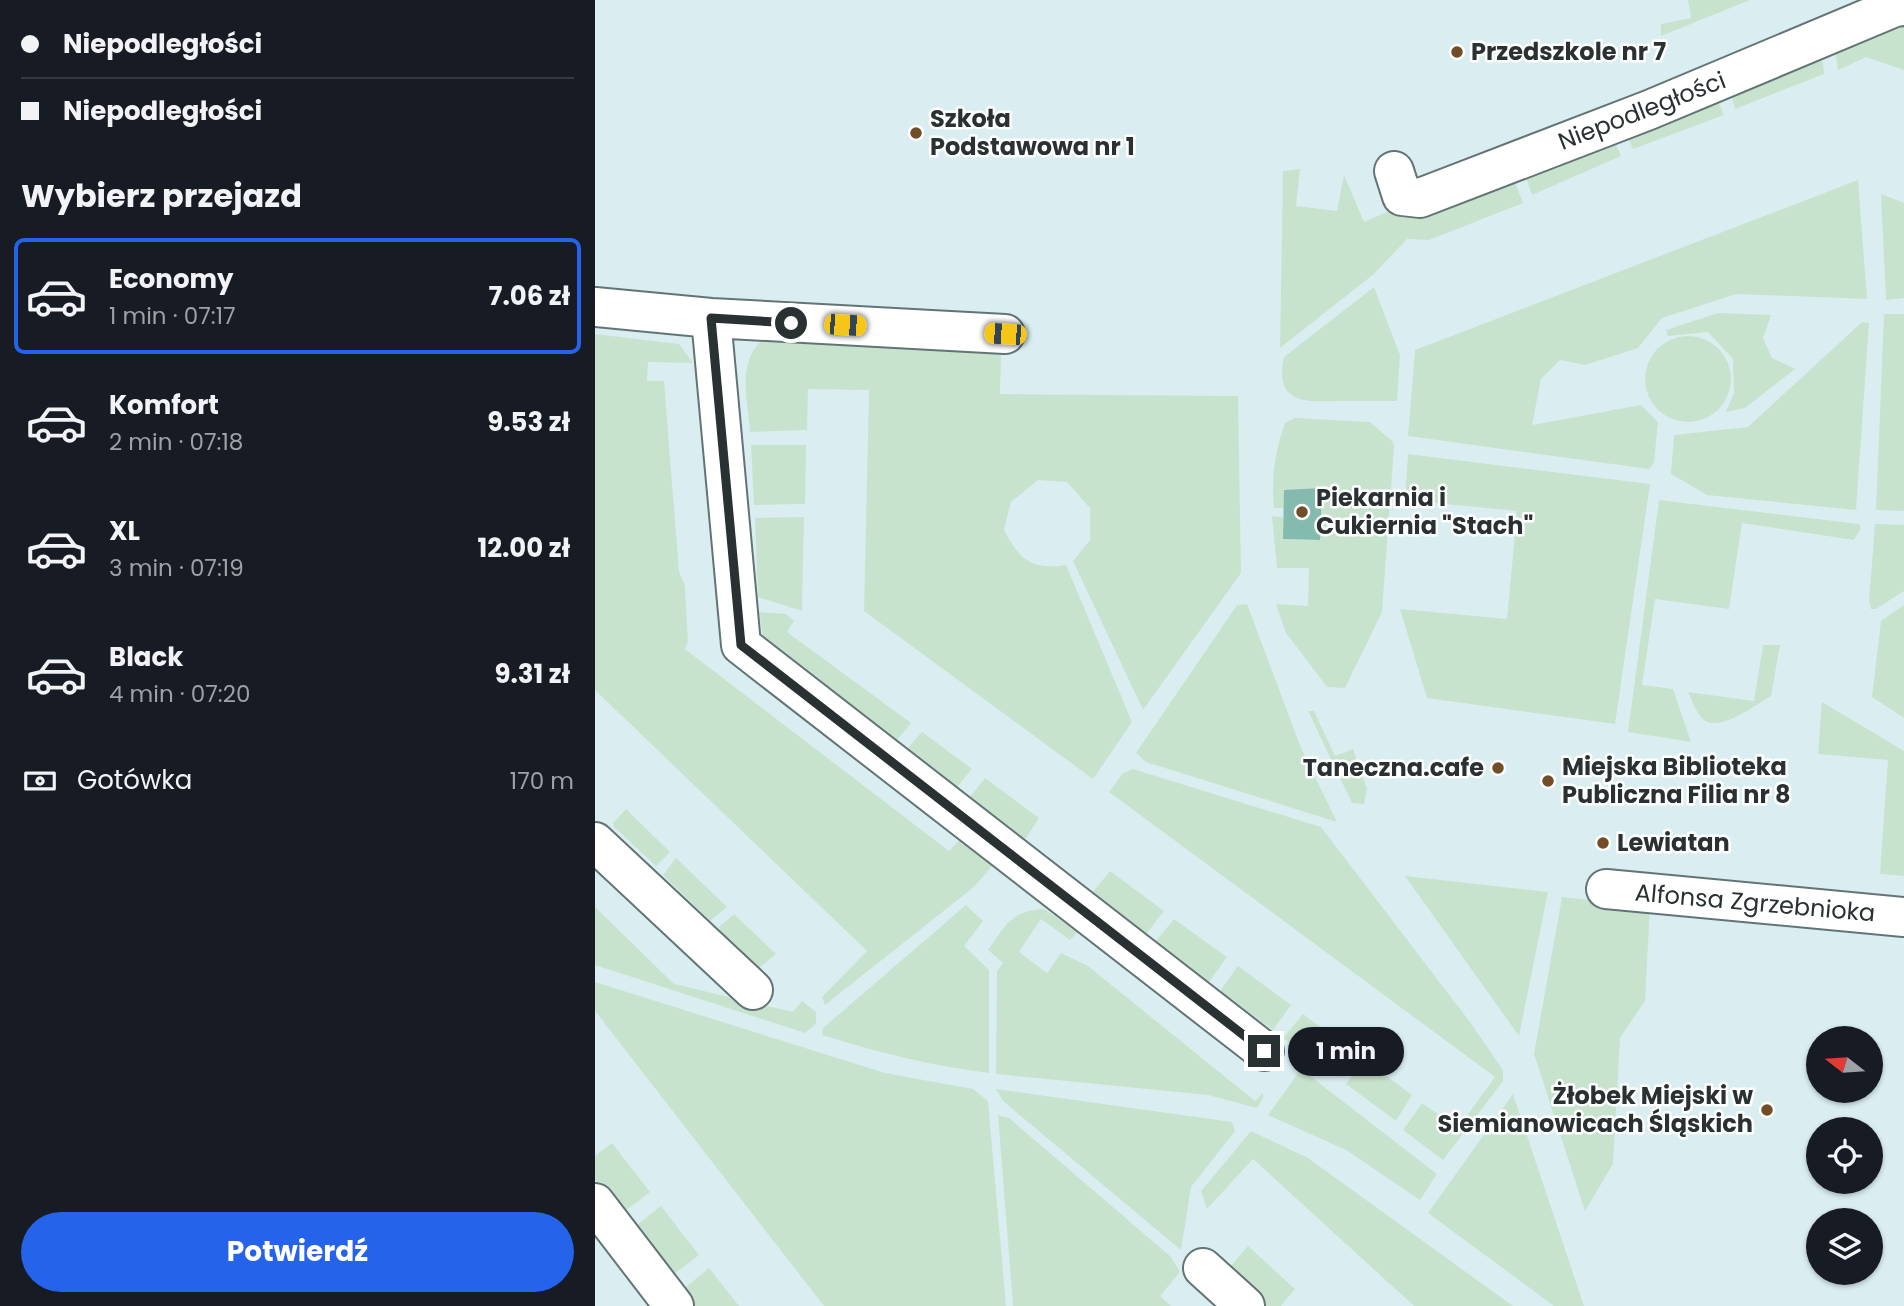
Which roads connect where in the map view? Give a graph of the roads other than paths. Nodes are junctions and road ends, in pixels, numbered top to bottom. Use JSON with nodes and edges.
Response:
{"nodes":[{"id":1,"x":1904,"y":6,"type":"edge"},
{"id":2,"x":1394,"y":171,"type":"dead end"},
{"id":3,"x":595,"y":307,"type":"edge"},
{"id":4,"x":711,"y":318,"type":"junction"},
{"id":5,"x":1005,"y":334,"type":"dead end"},
{"id":6,"x":595,"y":842,"type":"edge"},
{"id":7,"x":1606,"y":889,"type":"dead end"},
{"id":8,"x":1904,"y":917,"type":"edge"},
{"id":9,"x":753,"y":990,"type":"dead end"},
{"id":10,"x":1264,"y":1051,"type":"dead end"},
{"id":11,"x":595,"y":1203,"type":"edge"},
{"id":12,"x":1203,"y":1268,"type":"dead end"},
{"id":13,"x":674,"y":1306,"type":"edge"},
{"id":14,"x":1245,"y":1306,"type":"edge"}],
"edges":[{"from":1,"to":2,"type":"street","name":"Niepodległości"},
{"from":3,"to":4,"type":"street"},
{"from":4,"to":5,"type":"street"},
{"from":4,"to":10,"type":"street"},
{"from":6,"to":9,"type":"street"},
{"from":7,"to":8,"type":"street","name":"Alfonsa Zgrzebnioka"},
{"from":11,"to":13,"type":"street"},
{"from":12,"to":14,"type":"street"}]}
